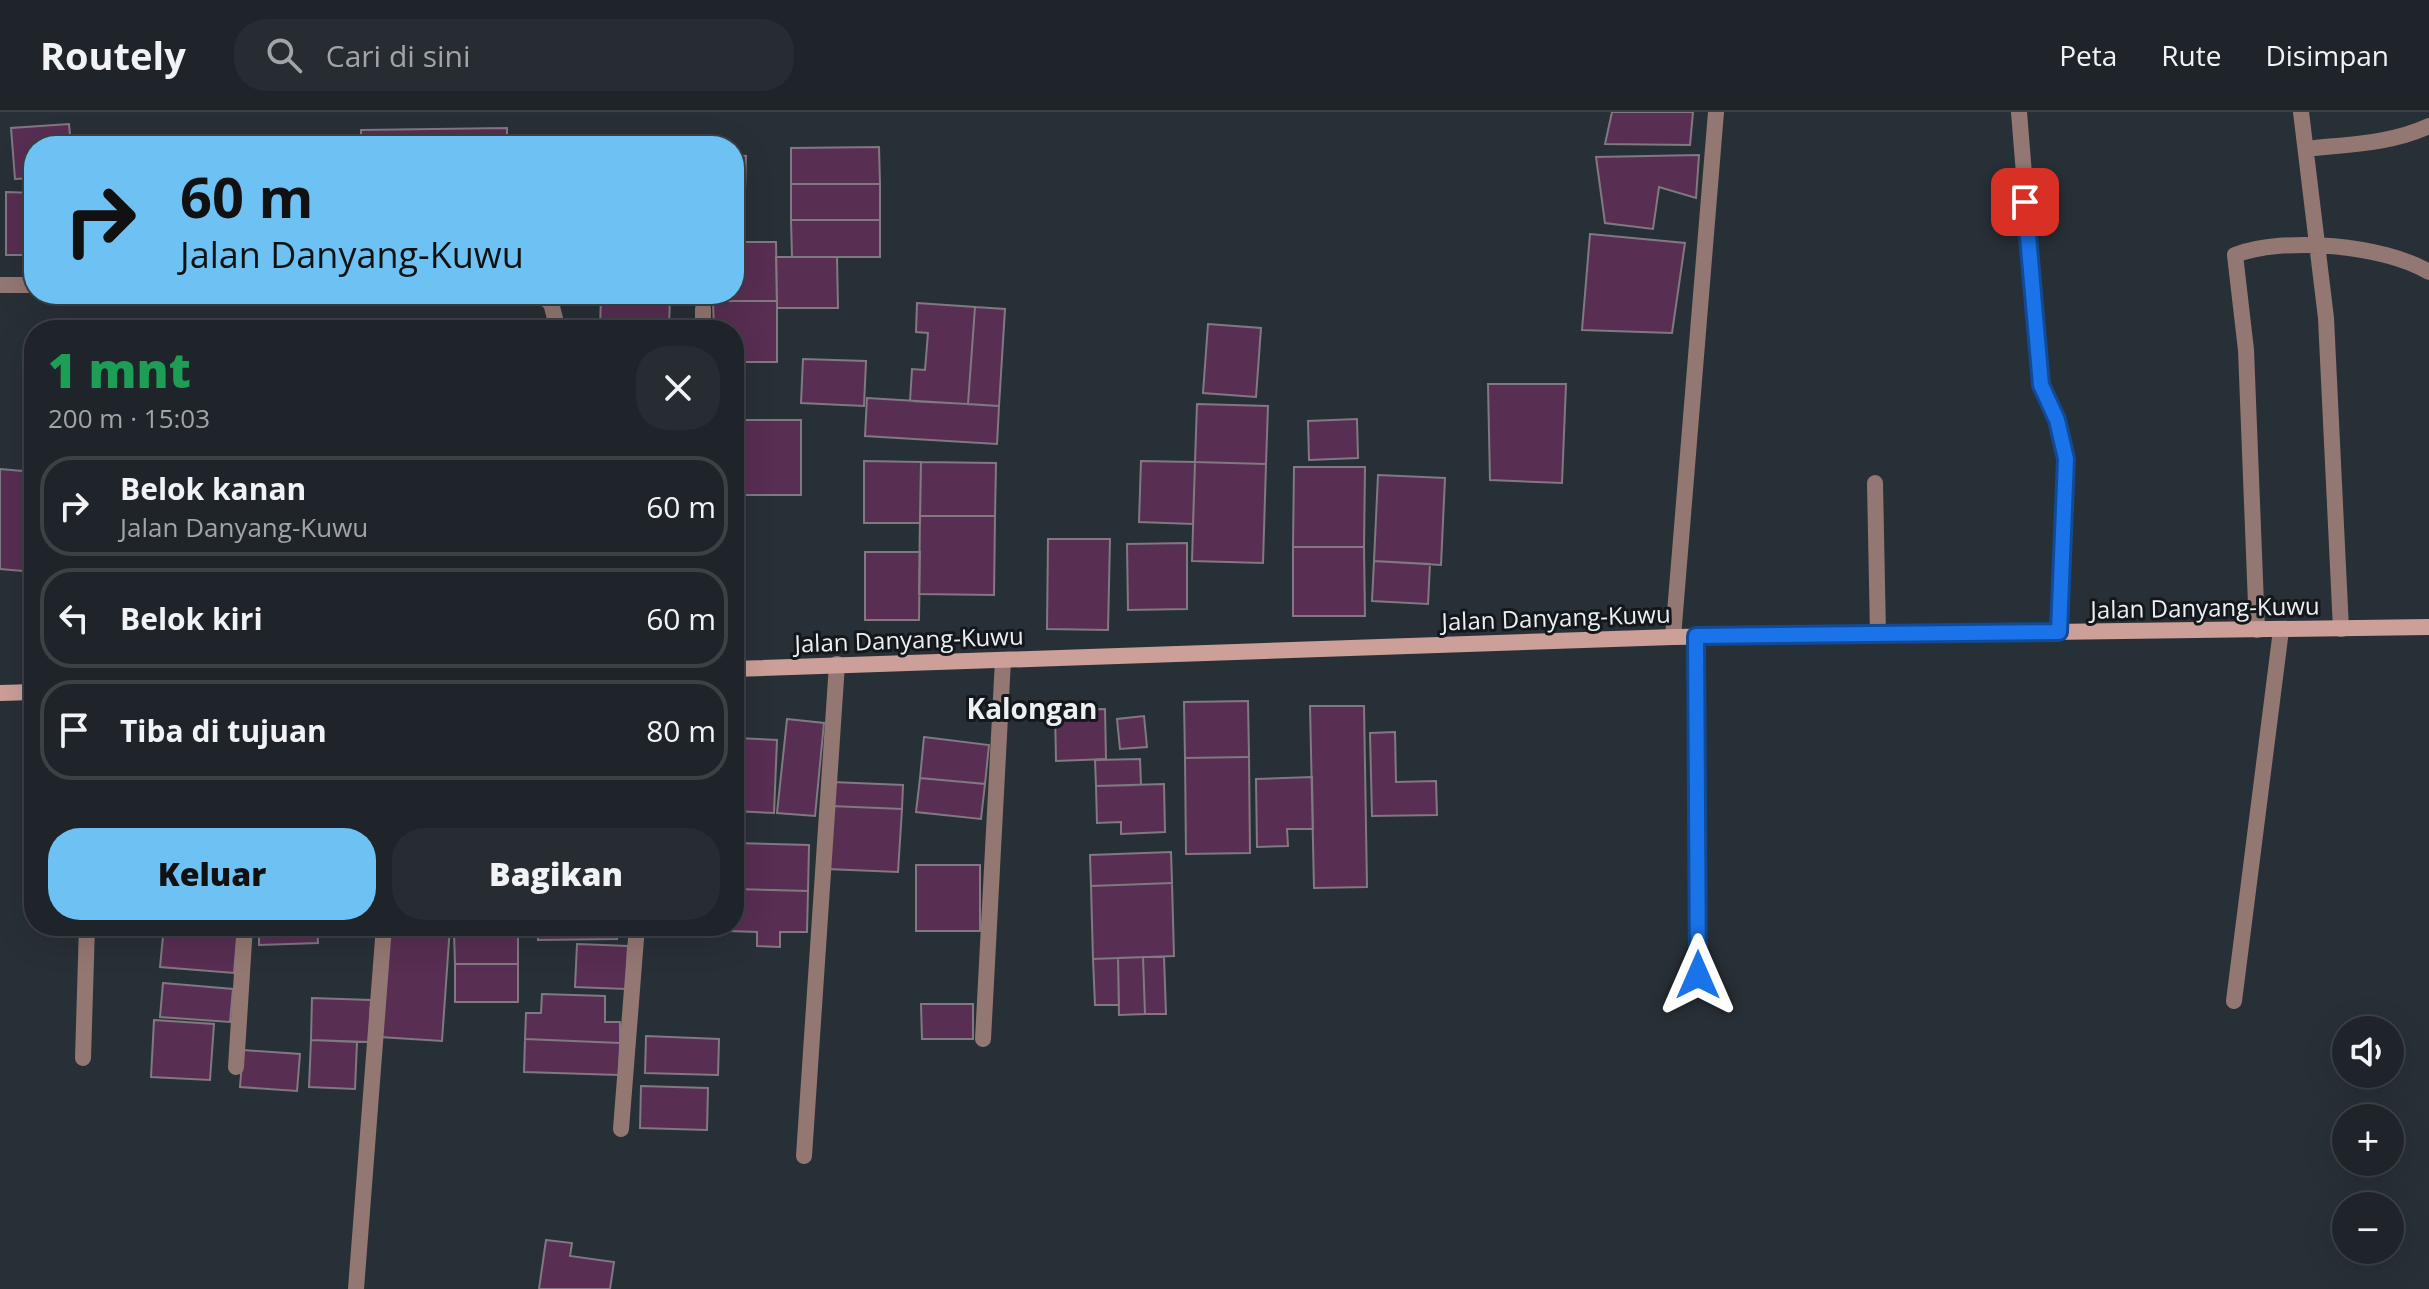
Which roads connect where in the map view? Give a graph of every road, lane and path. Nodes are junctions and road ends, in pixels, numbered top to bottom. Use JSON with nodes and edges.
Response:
{"nodes":[{"id":1,"x":1716,"y":112,"type":"edge"},
{"id":2,"x":2019,"y":112,"type":"edge"},
{"id":3,"x":2301,"y":112,"type":"edge"},
{"id":4,"x":2429,"y":126,"type":"edge"},
{"id":5,"x":2306,"y":149,"type":"junction"},
{"id":6,"x":2318,"y":244,"type":"junction"},
{"id":7,"x":2429,"y":272,"type":"edge"},
{"id":8,"x":0,"y":285,"type":"edge"},
{"id":9,"x":24,"y":285,"type":"edge"},
{"id":10,"x":703,"y":309,"type":"dead end"},
{"id":11,"x":703,"y":320,"type":"edge"},
{"id":12,"x":1875,"y":483,"type":"dead end"},
{"id":13,"x":2429,"y":627,"type":"edge"},
{"id":14,"x":2341,"y":629,"type":"junction"},
{"id":15,"x":2257,"y":630,"type":"junction"},
{"id":16,"x":2281,"y":630,"type":"junction"},
{"id":17,"x":2059,"y":632,"type":"junction"},
{"id":18,"x":1878,"y":634,"type":"junction"},
{"id":19,"x":1696,"y":636,"type":"junction"},
{"id":20,"x":1673,"y":637,"type":"junction"},
{"id":21,"x":1003,"y":660,"type":"junction"},
{"id":22,"x":837,"y":664,"type":"junction"},
{"id":23,"x":744,"y":669,"type":"edge"},
{"id":24,"x":24,"y":692,"type":"edge"},
{"id":25,"x":0,"y":693,"type":"edge"},
{"id":26,"x":87,"y":936,"type":"edge"},
{"id":27,"x":244,"y":936,"type":"edge"},
{"id":28,"x":383,"y":936,"type":"edge"},
{"id":29,"x":636,"y":936,"type":"edge"},
{"id":30,"x":1698,"y":975,"type":"dead end"},
{"id":31,"x":2234,"y":1001,"type":"dead end"},
{"id":32,"x":983,"y":1039,"type":"dead end"},
{"id":33,"x":83,"y":1058,"type":"dead end"},
{"id":34,"x":236,"y":1067,"type":"dead end"},
{"id":35,"x":621,"y":1129,"type":"dead end"},
{"id":36,"x":804,"y":1156,"type":"dead end"},
{"id":37,"x":356,"y":1289,"type":"edge"}],
"edges":[{"from":1,"to":20,"type":"street"},
{"from":2,"to":17,"type":"street"},
{"from":3,"to":5,"type":"street"},
{"from":4,"to":5,"type":"street"},
{"from":5,"to":6,"type":"street"},
{"from":6,"to":7,"type":"street"},
{"from":6,"to":14,"type":"street"},
{"from":6,"to":15,"type":"street"},
{"from":8,"to":9,"type":"street"},
{"from":10,"to":11,"type":"street"},
{"from":12,"to":18,"type":"street"},
{"from":13,"to":14,"type":"main road","name":"Jalan Danyang-Kuwu"},
{"from":14,"to":16,"type":"main road","name":"Jalan Danyang-Kuwu"},
{"from":15,"to":16,"type":"main road","name":"Jalan Danyang-Kuwu"},
{"from":15,"to":17,"type":"main road","name":"Jalan Danyang-Kuwu"},
{"from":16,"to":31,"type":"street"},
{"from":17,"to":18,"type":"main road","name":"Jalan Danyang-Kuwu"},
{"from":18,"to":19,"type":"main road","name":"Jalan Danyang-Kuwu"},
{"from":19,"to":20,"type":"main road","name":"Jalan Danyang-Kuwu"},
{"from":19,"to":30,"type":"street"},
{"from":20,"to":21,"type":"main road","name":"Jalan Danyang-Kuwu"},
{"from":21,"to":22,"type":"main road","name":"Jalan Danyang-Kuwu"},
{"from":21,"to":32,"type":"street"},
{"from":22,"to":23,"type":"main road","name":"Jalan Danyang-Kuwu"},
{"from":22,"to":36,"type":"street"},
{"from":24,"to":25,"type":"main road"},
{"from":26,"to":33,"type":"street"},
{"from":27,"to":34,"type":"street"},
{"from":28,"to":37,"type":"street"},
{"from":29,"to":35,"type":"street"}]}
